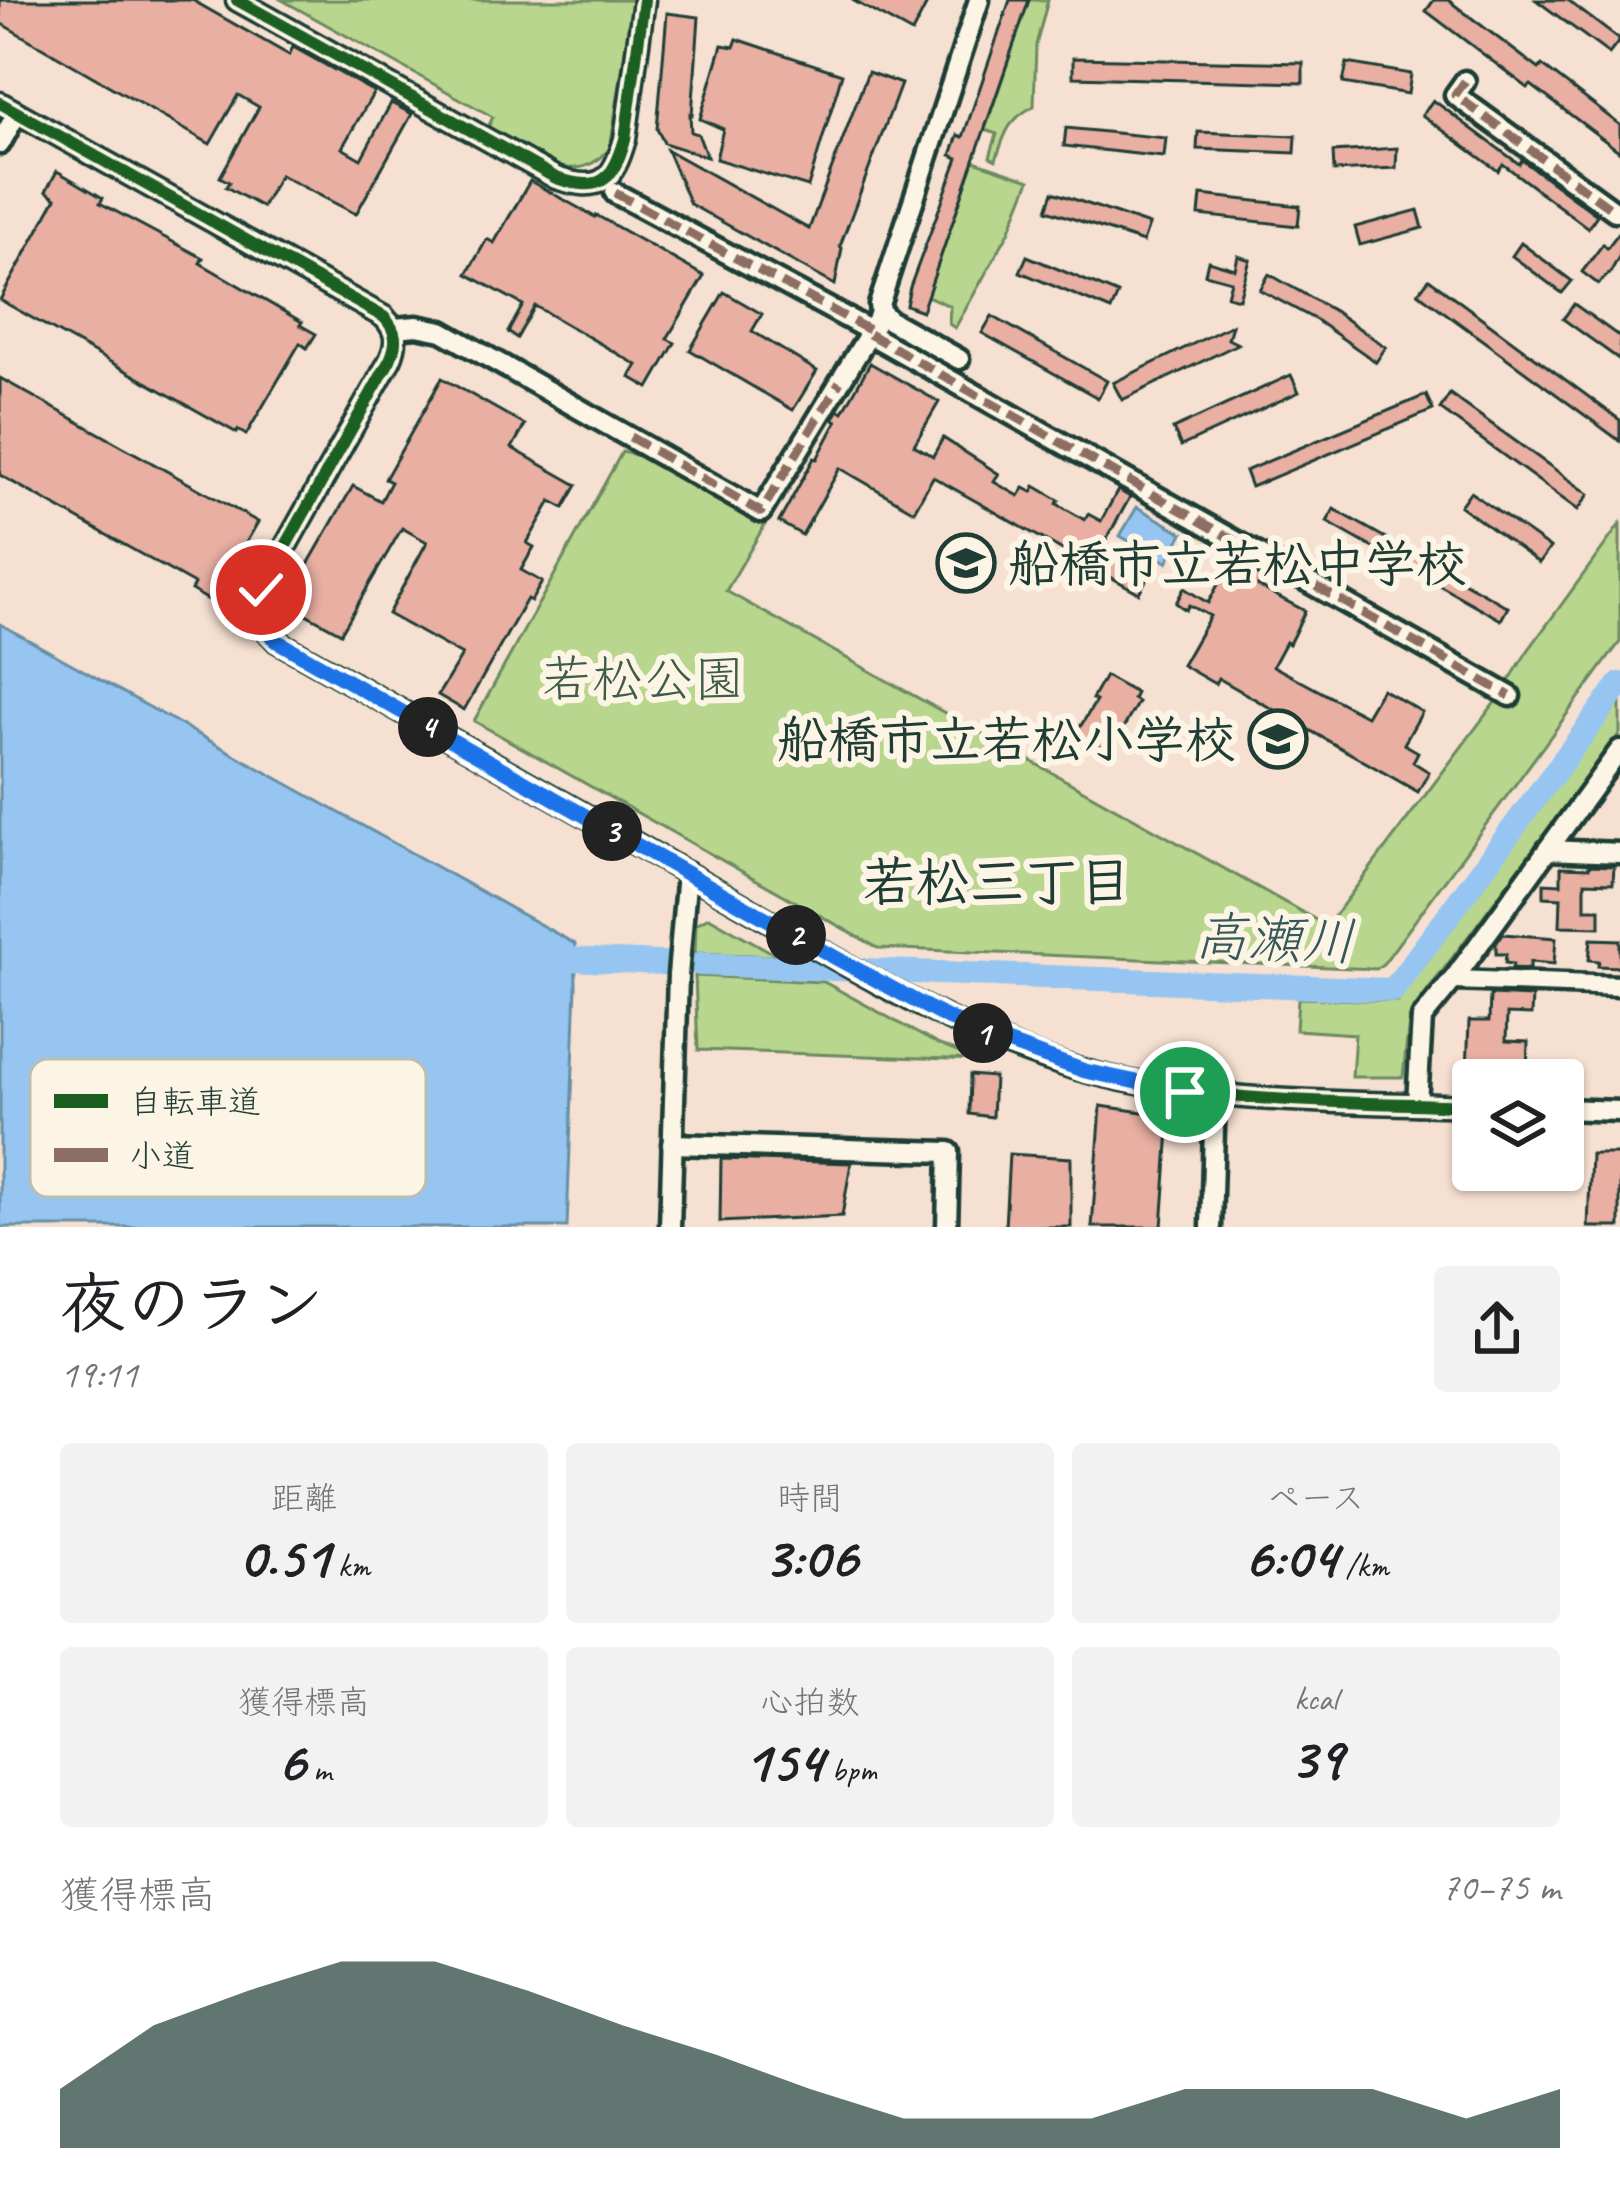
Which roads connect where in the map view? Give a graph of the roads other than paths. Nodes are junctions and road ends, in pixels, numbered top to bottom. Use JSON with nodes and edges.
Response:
{"nodes":[{"id":1,"x":237,"y":0,"type":"edge"},
{"id":2,"x":644,"y":0,"type":"edge"},
{"id":3,"x":979,"y":0,"type":"edge"},
{"id":4,"x":1465,"y":81,"type":"dead end"},
{"id":5,"x":9,"y":108,"type":"edge"},
{"id":6,"x":0,"y":144,"type":"edge"},
{"id":7,"x":615,"y":193,"type":"dead end"},
{"id":8,"x":1615,"y":212,"type":"dead end"},
{"id":9,"x":880,"y":311,"type":"junction"},
{"id":10,"x":394,"y":328,"type":"junction"},
{"id":11,"x":870,"y":333,"type":"junction"},
{"id":12,"x":959,"y":359,"type":"dead end"},
{"id":13,"x":1510,"y":696,"type":"dead end"},
{"id":14,"x":1620,"y":750,"type":"edge"},
{"id":15,"x":1547,"y":850,"type":"junction"},
{"id":16,"x":1620,"y":853,"type":"edge"},
{"id":17,"x":687,"y":873,"type":"junction"},
{"id":18,"x":1454,"y":980,"type":"junction"},
{"id":19,"x":1620,"y":986,"type":"edge"},
{"id":20,"x":1215,"y":1096,"type":"junction"},
{"id":21,"x":1417,"y":1104,"type":"junction"},
{"id":22,"x":1452,"y":1105,"type":"edge"},
{"id":23,"x":1584,"y":1110,"type":"edge"},
{"id":24,"x":1620,"y":1111,"type":"edge"},
{"id":25,"x":672,"y":1144,"type":"junction"},
{"id":26,"x":670,"y":1227,"type":"edge"},
{"id":27,"x":947,"y":1227,"type":"edge"},
{"id":28,"x":1210,"y":1227,"type":"edge"}],
"edges":[{"from":1,"to":2,"type":"street"},
{"from":3,"to":9,"type":"street"},
{"from":4,"to":8,"type":"street"},
{"from":5,"to":6,"type":"street"},
{"from":5,"to":10,"type":"street"},
{"from":7,"to":11,"type":"street"},
{"from":9,"to":11,"type":"street"},
{"from":9,"to":12,"type":"street"},
{"from":10,"to":11,"type":"street"},
{"from":10,"to":17,"type":"street"},
{"from":11,"to":13,"type":"street"},
{"from":14,"to":15,"type":"street"},
{"from":15,"to":16,"type":"street"},
{"from":15,"to":18,"type":"street"},
{"from":17,"to":20,"type":"street"},
{"from":17,"to":25,"type":"street"},
{"from":18,"to":19,"type":"street"},
{"from":18,"to":21,"type":"street"},
{"from":20,"to":21,"type":"street"},
{"from":20,"to":28,"type":"street"},
{"from":21,"to":22,"type":"street"},
{"from":23,"to":24,"type":"street"},
{"from":25,"to":26,"type":"street"},
{"from":25,"to":27,"type":"street"}]}
